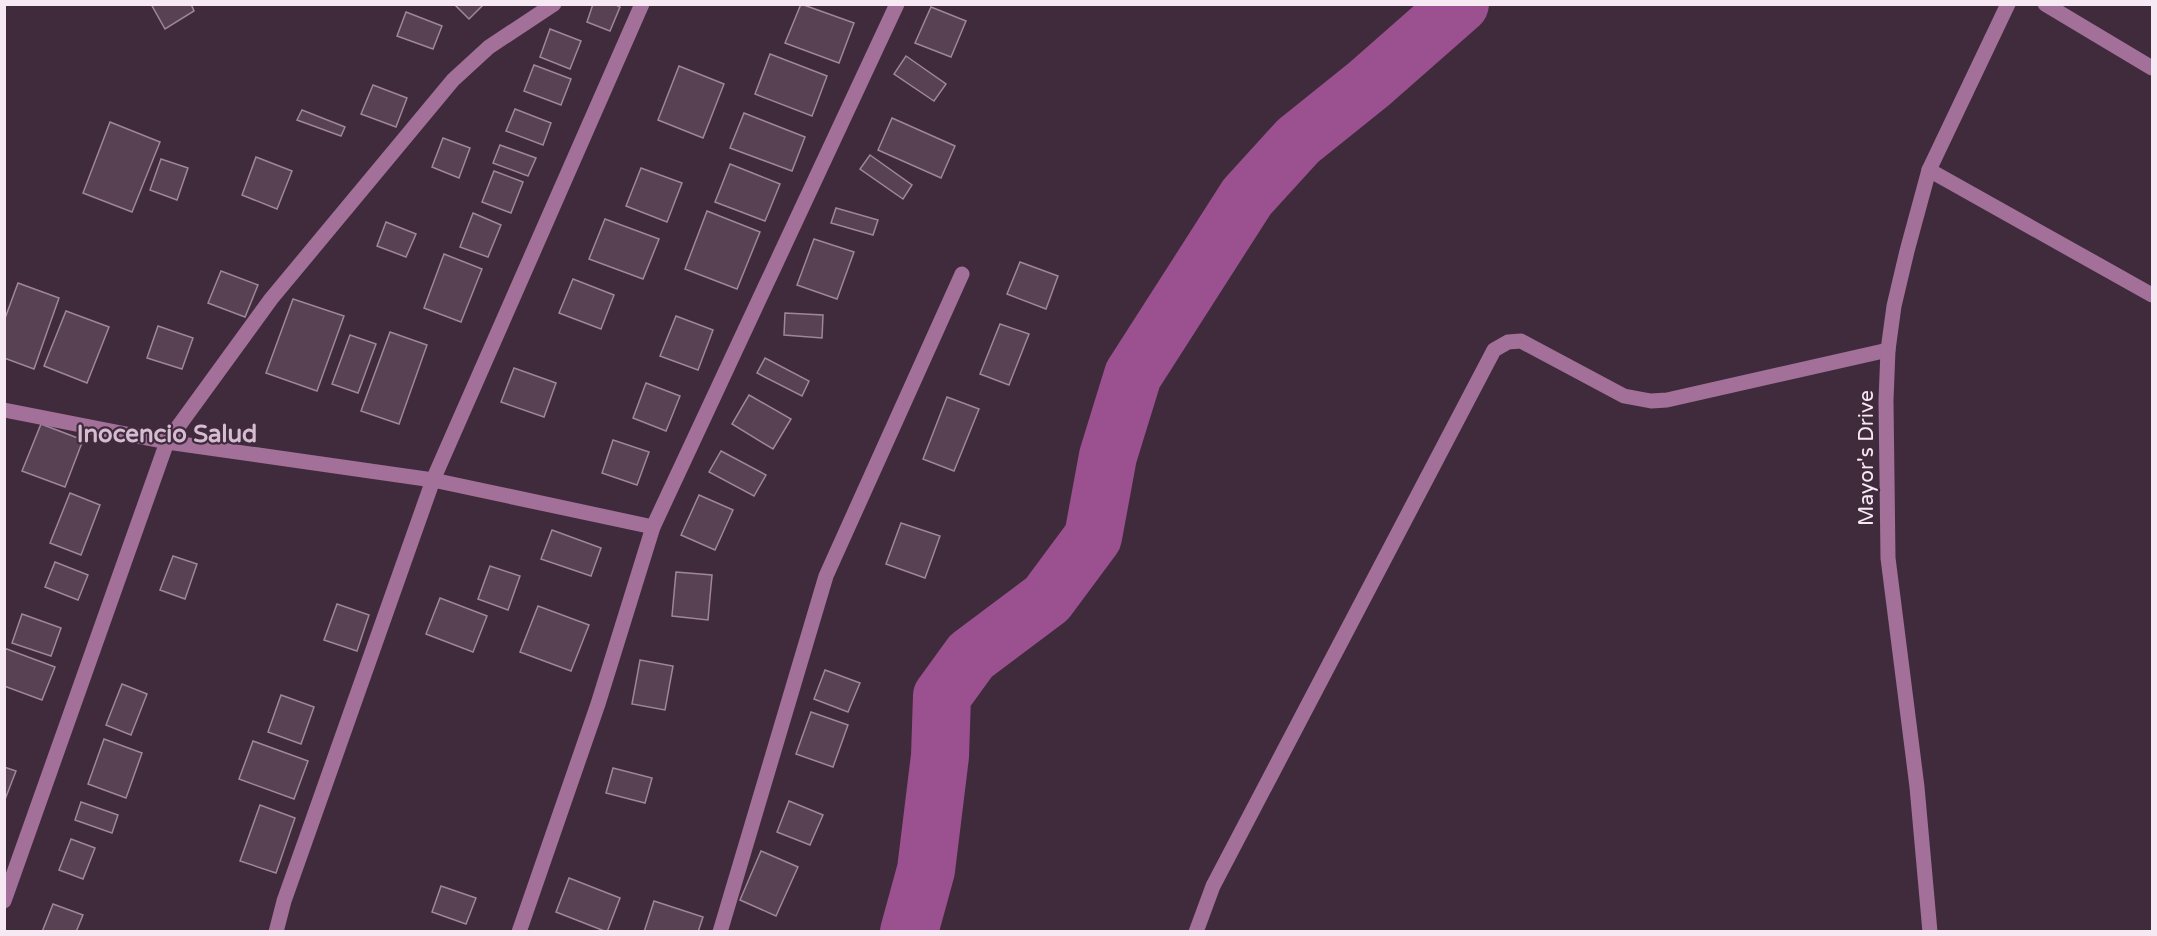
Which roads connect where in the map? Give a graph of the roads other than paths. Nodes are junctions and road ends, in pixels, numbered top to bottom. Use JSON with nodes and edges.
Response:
{"nodes":[{"id":1,"x":554,"y":4,"type":"edge"},
{"id":2,"x":642,"y":4,"type":"edge"},
{"id":3,"x":897,"y":4,"type":"edge"},
{"id":4,"x":2008,"y":4,"type":"edge"},
{"id":5,"x":2045,"y":4,"type":"edge"},
{"id":6,"x":2152,"y":68,"type":"edge"},
{"id":7,"x":1929,"y":170,"type":"junction"},
{"id":8,"x":962,"y":274,"type":"dead end"},
{"id":9,"x":2152,"y":295,"type":"edge"},
{"id":10,"x":1888,"y":350,"type":"junction"},
{"id":11,"x":4,"y":410,"type":"edge"},
{"id":12,"x":167,"y":442,"type":"junction"},
{"id":13,"x":433,"y":480,"type":"junction"},
{"id":14,"x":653,"y":527,"type":"junction"},
{"id":15,"x":4,"y":901,"type":"edge"},
{"id":16,"x":276,"y":932,"type":"edge"},
{"id":17,"x":519,"y":932,"type":"edge"},
{"id":18,"x":720,"y":932,"type":"edge"},
{"id":19,"x":1196,"y":932,"type":"edge"},
{"id":20,"x":1930,"y":932,"type":"edge"}],
"edges":[{"from":1,"to":12,"type":"street"},
{"from":2,"to":13,"type":"street"},
{"from":3,"to":14,"type":"street"},
{"from":4,"to":7,"type":"street","name":"Mayor's Drive"},
{"from":5,"to":6,"type":"street"},
{"from":7,"to":9,"type":"street"},
{"from":7,"to":10,"type":"street","name":"Mayor's Drive"},
{"from":8,"to":18,"type":"street"},
{"from":10,"to":19,"type":"street"},
{"from":10,"to":20,"type":"street","name":"Mayor's Drive"},
{"from":11,"to":12,"type":"street"},
{"from":12,"to":13,"type":"street"},
{"from":12,"to":15,"type":"street"},
{"from":13,"to":14,"type":"street"},
{"from":13,"to":16,"type":"street"},
{"from":14,"to":17,"type":"street"}]}
